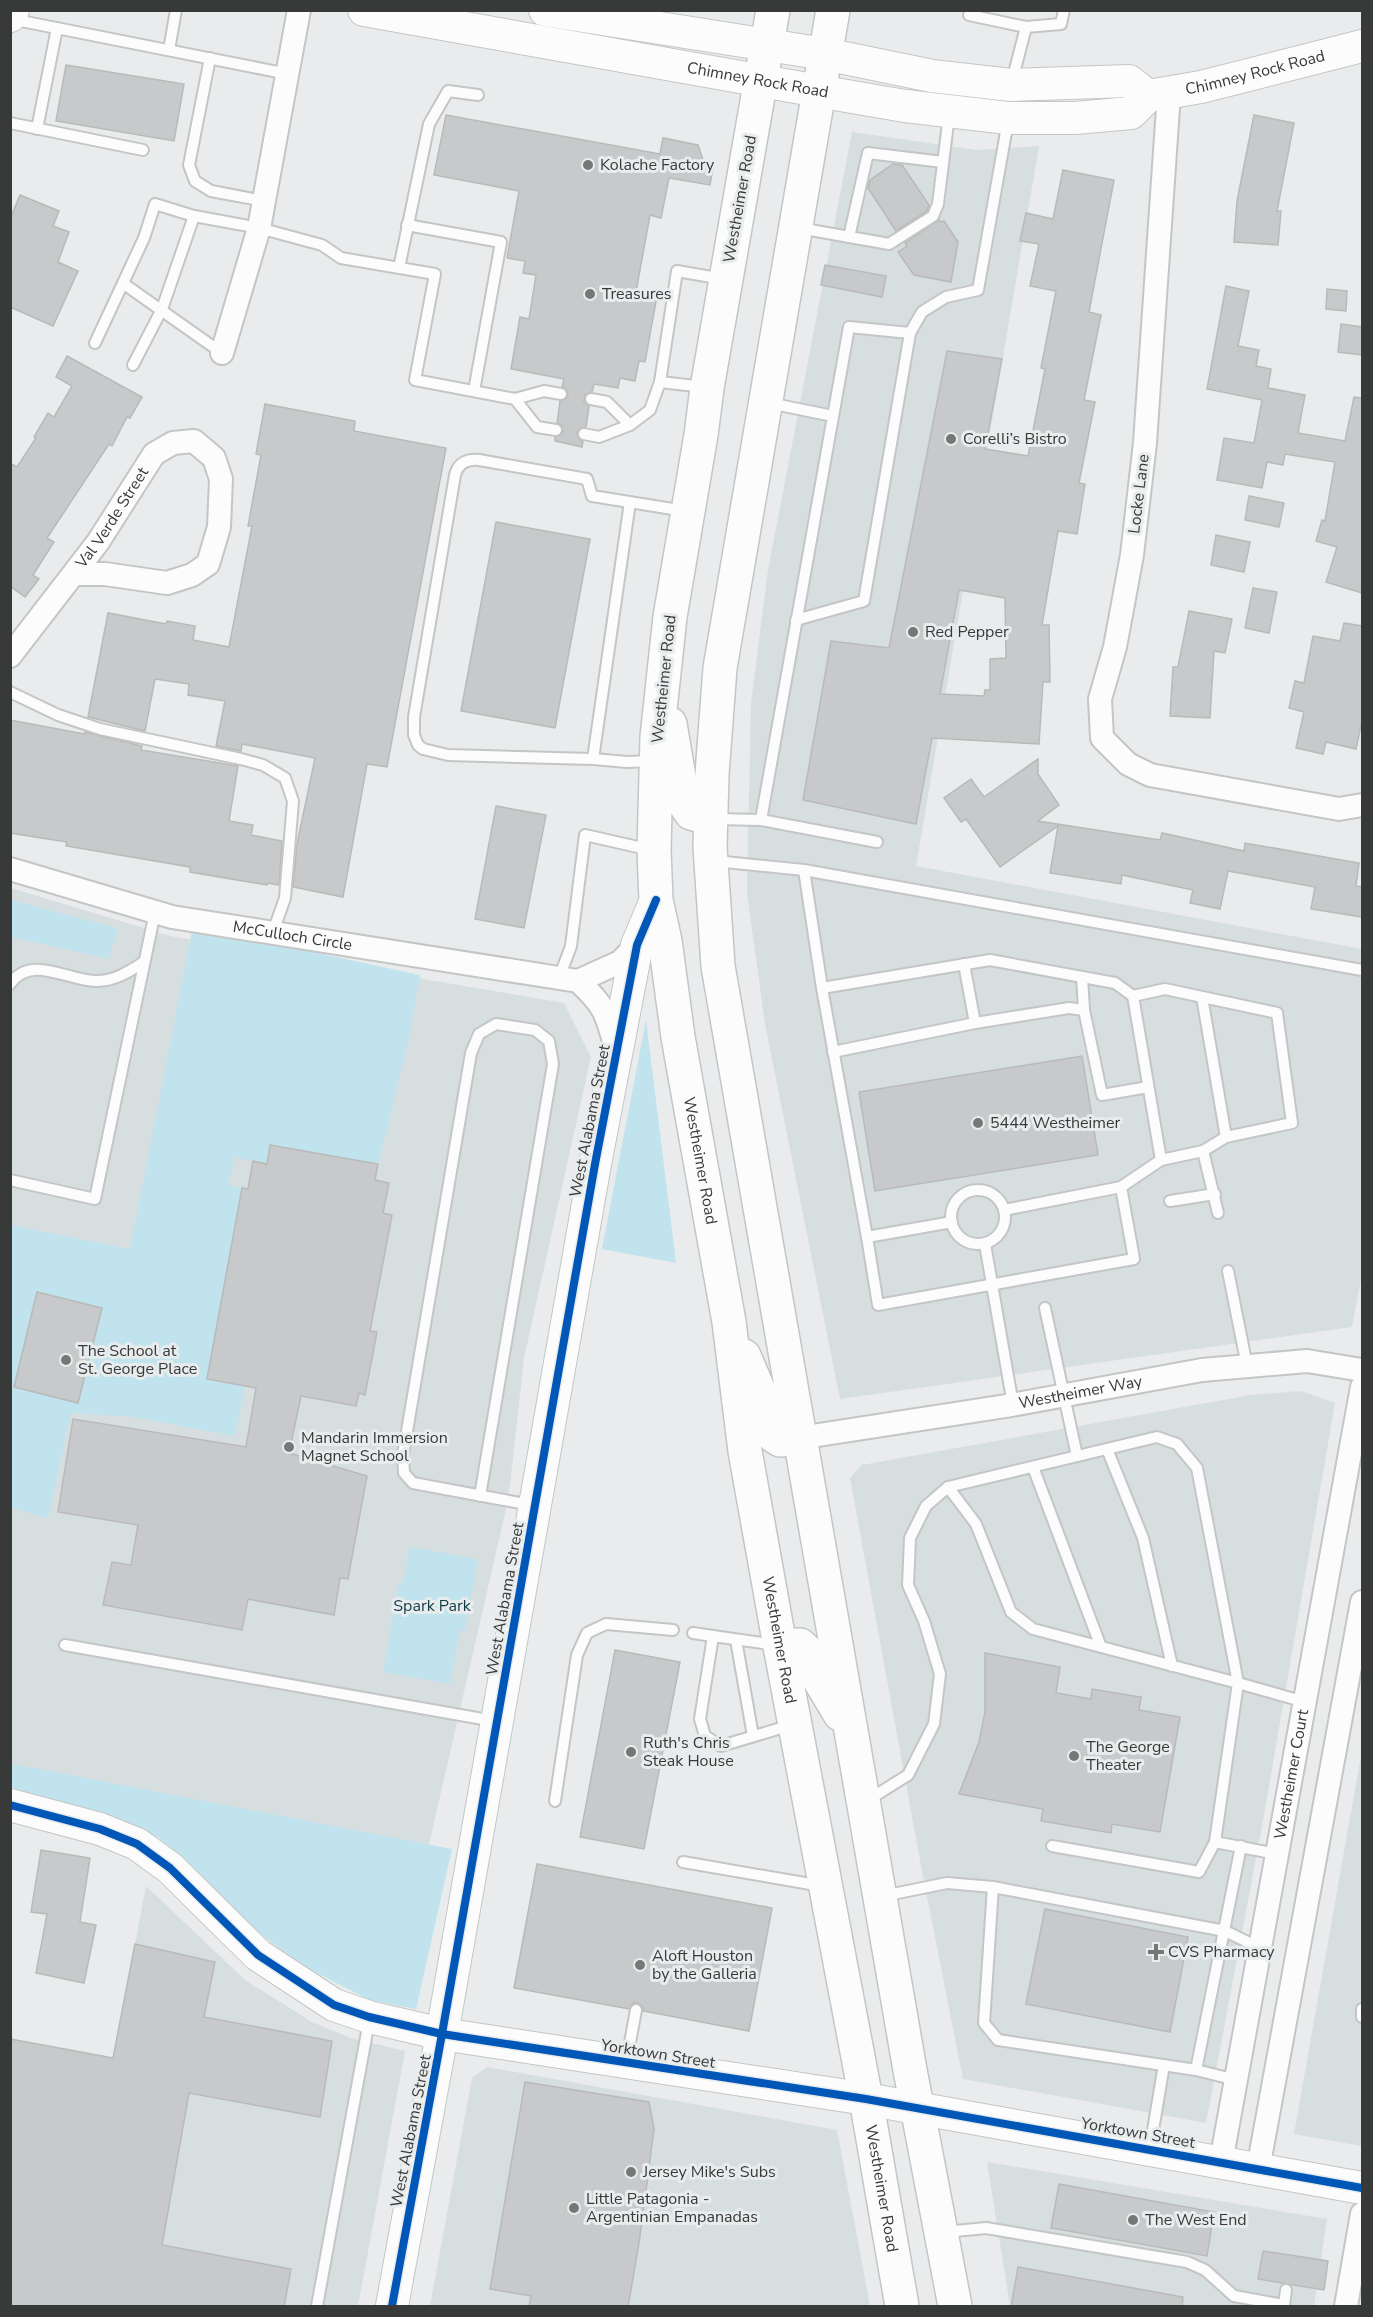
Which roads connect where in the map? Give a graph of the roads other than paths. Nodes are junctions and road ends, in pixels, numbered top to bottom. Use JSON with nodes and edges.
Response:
{"nodes":[{"id":1,"x":12,"y":10,"type":"edge"},
{"id":2,"x":176,"y":10,"type":"edge"},
{"id":3,"x":299,"y":10,"type":"edge"},
{"id":4,"x":364,"y":10,"type":"edge"},
{"id":5,"x":545,"y":10,"type":"edge"},
{"id":6,"x":773,"y":10,"type":"edge"},
{"id":7,"x":833,"y":10,"type":"edge"},
{"id":8,"x":1064,"y":10,"type":"edge"},
{"id":9,"x":969,"y":15,"type":"dead end"},
{"id":10,"x":10,"y":17,"type":"edge"},
{"id":11,"x":57,"y":27,"type":"junction"},
{"id":12,"x":1026,"y":27,"type":"junction"},
{"id":13,"x":767,"y":46,"type":"junction"},
{"id":14,"x":1362,"y":46,"type":"edge"},
{"id":15,"x":169,"y":50,"type":"junction"},
{"id":16,"x":825,"y":54,"type":"junction"},
{"id":17,"x":210,"y":58,"type":"junction"},
{"id":18,"x":288,"y":74,"type":"junction"},
{"id":19,"x":761,"y":80,"type":"junction"},
{"id":20,"x":1011,"y":85,"type":"junction"},
{"id":21,"x":818,"y":92,"type":"junction"},
{"id":22,"x":1159,"y":94,"type":"junction"},
{"id":23,"x":478,"y":95,"type":"dead end"},
{"id":24,"x":950,"y":112,"type":"junction"},
{"id":25,"x":1008,"y":118,"type":"junction"},
{"id":26,"x":10,"y":123,"type":"edge"},
{"id":27,"x":37,"y":129,"type":"junction"},
{"id":28,"x":143,"y":150,"type":"dead end"},
{"id":29,"x":943,"y":162,"type":"junction"},
{"id":30,"x":264,"y":201,"type":"junction"},
{"id":31,"x":194,"y":216,"type":"junction"},
{"id":32,"x":407,"y":225,"type":"junction"},
{"id":33,"x":795,"y":227,"type":"junction"},
{"id":34,"x":259,"y":228,"type":"junction"},
{"id":35,"x":849,"y":237,"type":"junction"},
{"id":36,"x":399,"y":268,"type":"junction"},
{"id":37,"x":726,"y":279,"type":"junction"},
{"id":38,"x":124,"y":284,"type":"junction"},
{"id":39,"x":162,"y":309,"type":"junction"},
{"id":40,"x":910,"y":333,"type":"junction"},
{"id":41,"x":95,"y":343,"type":"dead end"},
{"id":42,"x":222,"y":352,"type":"joint"},
{"id":43,"x":133,"y":365,"type":"dead end"},
{"id":44,"x":660,"y":382,"type":"junction"},
{"id":45,"x":707,"y":387,"type":"junction"},
{"id":46,"x":474,"y":391,"type":"junction"},
{"id":47,"x":561,"y":394,"type":"dead end"},
{"id":48,"x":515,"y":399,"type":"junction"},
{"id":49,"x":591,"y":399,"type":"dead end"},
{"id":50,"x":765,"y":402,"type":"junction"},
{"id":51,"x":833,"y":416,"type":"junction"},
{"id":52,"x":630,"y":425,"type":"junction"},
{"id":53,"x":556,"y":430,"type":"dead end"},
{"id":54,"x":584,"y":434,"type":"dead end"},
{"id":55,"x":630,"y":502,"type":"junction"},
{"id":56,"x":688,"y":512,"type":"junction"},
{"id":57,"x":75,"y":574,"type":"junction"},
{"id":58,"x":796,"y":620,"type":"junction"},
{"id":59,"x":10,"y":656,"type":"edge"},
{"id":60,"x":663,"y":684,"type":"junction"},
{"id":61,"x":10,"y":692,"type":"edge"},
{"id":62,"x":593,"y":759,"type":"junction"},
{"id":63,"x":656,"y":761,"type":"junction"},
{"id":64,"x":1362,"y":805,"type":"edge"},
{"id":65,"x":711,"y":819,"type":"junction"},
{"id":66,"x":761,"y":820,"type":"junction"},
{"id":67,"x":878,"y":842,"type":"dead end"},
{"id":68,"x":654,"y":850,"type":"junction"},
{"id":69,"x":711,"y":861,"type":"junction"},
{"id":70,"x":10,"y":869,"type":"edge"},
{"id":71,"x":804,"y":870,"type":"junction"},
{"id":72,"x":656,"y":900,"type":"junction"},
{"id":73,"x":155,"y":912,"type":"junction"},
{"id":74,"x":273,"y":932,"type":"junction"},
{"id":75,"x":637,"y":945,"type":"junction"},
{"id":76,"x":144,"y":962,"type":"junction"},
{"id":77,"x":964,"y":964,"type":"junction"},
{"id":78,"x":1362,"y":970,"type":"edge"},
{"id":79,"x":1082,"y":977,"type":"junction"},
{"id":80,"x":569,"y":980,"type":"junction"},
{"id":81,"x":10,"y":984,"type":"edge"},
{"id":82,"x":822,"y":988,"type":"junction"},
{"id":83,"x":1133,"y":996,"type":"junction"},
{"id":84,"x":1202,"y":997,"type":"junction"},
{"id":85,"x":1084,"y":1010,"type":"junction"},
{"id":86,"x":975,"y":1023,"type":"junction"},
{"id":87,"x":833,"y":1052,"type":"junction"},
{"id":88,"x":617,"y":1053,"type":"junction"},
{"id":89,"x":1148,"y":1087,"type":"junction"},
{"id":90,"x":1226,"y":1137,"type":"junction"},
{"id":91,"x":1203,"y":1151,"type":"junction"},
{"id":92,"x":1161,"y":1160,"type":"junction"},
{"id":93,"x":10,"y":1180,"type":"edge"},
{"id":94,"x":1121,"y":1187,"type":"junction"},
{"id":95,"x":1215,"y":1194,"type":"junction"},
{"id":96,"x":1170,"y":1201,"type":"dead end"},
{"id":97,"x":1004,"y":1210,"type":"junction"},
{"id":98,"x":1218,"y":1213,"type":"dead end"},
{"id":99,"x":951,"y":1222,"type":"junction"},
{"id":100,"x":867,"y":1238,"type":"junction"},
{"id":101,"x":985,"y":1244,"type":"junction"},
{"id":102,"x":1228,"y":1271,"type":"dead end"},
{"id":103,"x":993,"y":1285,"type":"junction"},
{"id":104,"x":1045,"y":1308,"type":"dead end"},
{"id":105,"x":729,"y":1322,"type":"junction"},
{"id":106,"x":1247,"y":1366,"type":"junction"},
{"id":107,"x":1362,"y":1370,"type":"edge"},
{"id":108,"x":1362,"y":1387,"type":"edge"},
{"id":109,"x":1064,"y":1395,"type":"junction"},
{"id":110,"x":1013,"y":1405,"type":"junction"},
{"id":111,"x":799,"y":1438,"type":"junction"},
{"id":112,"x":1107,"y":1449,"type":"junction"},
{"id":113,"x":1077,"y":1456,"type":"junction"},
{"id":114,"x":1033,"y":1467,"type":"junction"},
{"id":115,"x":948,"y":1487,"type":"junction"},
{"id":116,"x":480,"y":1496,"type":"junction"},
{"id":117,"x":535,"y":1506,"type":"junction"},
{"id":118,"x":1362,"y":1602,"type":"edge"},
{"id":119,"x":674,"y":1630,"type":"dead end"},
{"id":120,"x":693,"y":1633,"type":"dead end"},
{"id":121,"x":713,"y":1636,"type":"junction"},
{"id":122,"x":736,"y":1640,"type":"junction"},
{"id":123,"x":65,"y":1645,"type":"dead end"},
{"id":124,"x":780,"y":1646,"type":"junction"},
{"id":125,"x":1101,"y":1647,"type":"junction"},
{"id":126,"x":1172,"y":1666,"type":"junction"},
{"id":127,"x":1238,"y":1683,"type":"junction"},
{"id":128,"x":1305,"y":1702,"type":"junction"},
{"id":129,"x":498,"y":1721,"type":"junction"},
{"id":130,"x":795,"y":1724,"type":"junction"},
{"id":131,"x":851,"y":1734,"type":"junction"},
{"id":132,"x":753,"y":1736,"type":"junction"},
{"id":133,"x":555,"y":1801,"type":"dead end"},
{"id":134,"x":863,"y":1803,"type":"junction"},
{"id":135,"x":10,"y":1805,"type":"edge"},
{"id":136,"x":1215,"y":1842,"type":"junction"},
{"id":137,"x":1052,"y":1846,"type":"dead end"},
{"id":138,"x":1241,"y":1846,"type":"junction"},
{"id":139,"x":1277,"y":1854,"type":"junction"},
{"id":140,"x":683,"y":1862,"type":"dead end"},
{"id":141,"x":1315,"y":1862,"type":"junction"},
{"id":142,"x":826,"y":1886,"type":"junction"},
{"id":143,"x":993,"y":1887,"type":"junction"},
{"id":144,"x":880,"y":1897,"type":"junction"},
{"id":145,"x":1225,"y":1931,"type":"junction"},
{"id":146,"x":1260,"y":1948,"type":"junction"},
{"id":147,"x":1362,"y":2009,"type":"edge"},
{"id":148,"x":636,"y":2010,"type":"dead end"},
{"id":149,"x":369,"y":2017,"type":"junction"},
{"id":150,"x":1362,"y":2017,"type":"edge"},
{"id":151,"x":442,"y":2034,"type":"junction"},
{"id":152,"x":626,"y":2062,"type":"junction"},
{"id":153,"x":1164,"y":2065,"type":"junction"},
{"id":154,"x":1196,"y":2070,"type":"junction"},
{"id":155,"x":1236,"y":2080,"type":"junction"},
{"id":156,"x":866,"y":2099,"type":"junction"},
{"id":157,"x":917,"y":2109,"type":"junction"},
{"id":158,"x":1150,"y":2149,"type":"junction"},
{"id":159,"x":1221,"y":2162,"type":"junction"},
{"id":160,"x":1258,"y":2169,"type":"junction"},
{"id":161,"x":1362,"y":2188,"type":"edge"},
{"id":162,"x":1362,"y":2214,"type":"edge"},
{"id":163,"x":941,"y":2233,"type":"junction"},
{"id":164,"x":1286,"y":2290,"type":"dead end"},
{"id":165,"x":317,"y":2307,"type":"edge"},
{"id":166,"x":392,"y":2307,"type":"edge"},
{"id":167,"x":902,"y":2307,"type":"edge"},
{"id":168,"x":955,"y":2307,"type":"edge"},
{"id":169,"x":1346,"y":2307,"type":"edge"}],
"edges":[{"from":1,"to":10,"type":"street"},
{"from":2,"to":15,"type":"lane"},
{"from":3,"to":18,"type":"street"},
{"from":4,"to":19,"type":"street","name":"Chimney Rock Road"},
{"from":5,"to":13,"type":"street","name":"Chimney Rock Road"},
{"from":6,"to":13,"type":"main road","name":"Westheimer Road"},
{"from":7,"to":16,"type":"main road"},
{"from":8,"to":12,"type":"lane"},
{"from":9,"to":12,"type":"lane"},
{"from":10,"to":11,"type":"lane"},
{"from":11,"to":15,"type":"lane"},
{"from":11,"to":27,"type":"lane"},
{"from":12,"to":20,"type":"lane"},
{"from":13,"to":16,"type":"street","name":"Chimney Rock Road"},
{"from":13,"to":19,"type":"main road","name":"Westheimer Road"},
{"from":14,"to":22,"type":"street","name":"Chimney Rock Road"},
{"from":15,"to":17,"type":"lane"},
{"from":16,"to":20,"type":"street","name":"Chimney Rock Road"},
{"from":16,"to":21,"type":"main road"},
{"from":17,"to":18,"type":"lane"},
{"from":17,"to":30,"type":"lane"},
{"from":18,"to":30,"type":"street"},
{"from":19,"to":21,"type":"street","name":"Chimney Rock Road"},
{"from":19,"to":37,"type":"main road","name":"Westheimer Road"},
{"from":20,"to":22,"type":"street","name":"Chimney Rock Road"},
{"from":20,"to":25,"type":"street"},
{"from":21,"to":24,"type":"street","name":"Chimney Rock Road"},
{"from":21,"to":33,"type":"main road"},
{"from":22,"to":25,"type":"street","name":"Chimney Rock Road"},
{"from":22,"to":64,"type":"street","name":"Locke Lane"},
{"from":23,"to":32,"type":"lane"},
{"from":24,"to":25,"type":"street","name":"Chimney Rock Road"},
{"from":24,"to":29,"type":"lane"},
{"from":25,"to":40,"type":"lane"},
{"from":26,"to":27,"type":"lane"},
{"from":27,"to":28,"type":"lane"},
{"from":29,"to":35,"type":"lane"},
{"from":29,"to":35,"type":"lane"},
{"from":30,"to":34,"type":"street"},
{"from":31,"to":34,"type":"lane"},
{"from":31,"to":38,"type":"lane"},
{"from":31,"to":39,"type":"lane"},
{"from":32,"to":36,"type":"lane"},
{"from":32,"to":46,"type":"lane"},
{"from":33,"to":35,"type":"lane"},
{"from":33,"to":50,"type":"main road"},
{"from":34,"to":36,"type":"lane"},
{"from":34,"to":42,"type":"street"},
{"from":36,"to":46,"type":"lane"},
{"from":37,"to":44,"type":"lane"},
{"from":37,"to":45,"type":"main road","name":"Westheimer Road"},
{"from":38,"to":39,"type":"lane"},
{"from":38,"to":41,"type":"lane"},
{"from":39,"to":42,"type":"lane"},
{"from":39,"to":43,"type":"lane"},
{"from":40,"to":51,"type":"lane"},
{"from":40,"to":58,"type":"lane"},
{"from":44,"to":45,"type":"lane"},
{"from":44,"to":52,"type":"lane"},
{"from":45,"to":56,"type":"main road","name":"Westheimer Road"},
{"from":46,"to":48,"type":"lane"},
{"from":47,"to":48,"type":"lane"},
{"from":48,"to":53,"type":"lane"},
{"from":49,"to":52,"type":"lane"},
{"from":50,"to":51,"type":"lane"},
{"from":50,"to":65,"type":"main road"},
{"from":51,"to":58,"type":"lane"},
{"from":52,"to":54,"type":"lane"},
{"from":55,"to":56,"type":"lane"},
{"from":55,"to":62,"type":"lane"},
{"from":55,"to":62,"type":"lane"},
{"from":56,"to":60,"type":"main road","name":"Westheimer Road"},
{"from":57,"to":57,"type":"street","name":"Val Verde Street"},
{"from":57,"to":59,"type":"street","name":"Val Verde Street"},
{"from":58,"to":66,"type":"lane"},
{"from":60,"to":63,"type":"main road","name":"Westheimer Road"},
{"from":60,"to":65,"type":"main road"},
{"from":61,"to":74,"type":"lane"},
{"from":62,"to":63,"type":"lane"},
{"from":63,"to":68,"type":"main road","name":"Westheimer Road"},
{"from":65,"to":66,"type":"lane"},
{"from":65,"to":69,"type":"main road"},
{"from":66,"to":67,"type":"lane"},
{"from":68,"to":72,"type":"main road","name":"Westheimer Road"},
{"from":68,"to":80,"type":"lane"},
{"from":69,"to":71,"type":"lane"},
{"from":69,"to":111,"type":"main road"},
{"from":70,"to":73,"type":"street","name":"McCulloch Circle"},
{"from":71,"to":78,"type":"lane"},
{"from":71,"to":82,"type":"lane"},
{"from":72,"to":75,"type":"street","name":"West Alabama Street"},
{"from":72,"to":105,"type":"main road","name":"Westheimer Road"},
{"from":73,"to":74,"type":"street","name":"McCulloch Circle"},
{"from":73,"to":76,"type":"lane"},
{"from":74,"to":80,"type":"street","name":"McCulloch Circle"},
{"from":75,"to":80,"type":"street"},
{"from":75,"to":88,"type":"street","name":"West Alabama Street"},
{"from":76,"to":81,"type":"lane"},
{"from":76,"to":93,"type":"lane"},
{"from":77,"to":79,"type":"lane"},
{"from":77,"to":82,"type":"lane"},
{"from":77,"to":86,"type":"lane"},
{"from":79,"to":83,"type":"lane"},
{"from":79,"to":85,"type":"lane"},
{"from":80,"to":88,"type":"street"},
{"from":82,"to":87,"type":"lane"},
{"from":83,"to":84,"type":"lane"},
{"from":83,"to":89,"type":"lane"},
{"from":84,"to":90,"type":"lane"},
{"from":84,"to":90,"type":"lane"},
{"from":85,"to":86,"type":"lane"},
{"from":85,"to":89,"type":"lane"},
{"from":86,"to":87,"type":"lane"},
{"from":87,"to":100,"type":"lane"},
{"from":88,"to":117,"type":"street","name":"West Alabama Street"},
{"from":89,"to":92,"type":"lane"},
{"from":90,"to":91,"type":"lane"},
{"from":91,"to":92,"type":"lane"},
{"from":91,"to":95,"type":"lane"},
{"from":92,"to":94,"type":"lane"},
{"from":94,"to":97,"type":"lane"},
{"from":94,"to":103,"type":"lane"},
{"from":95,"to":96,"type":"lane"},
{"from":95,"to":98,"type":"lane"},
{"from":97,"to":99,"type":"lane"},
{"from":97,"to":101,"type":"lane"},
{"from":99,"to":100,"type":"lane"},
{"from":99,"to":101,"type":"lane"},
{"from":100,"to":103,"type":"lane"},
{"from":101,"to":103,"type":"lane"},
{"from":102,"to":106,"type":"lane"},
{"from":103,"to":110,"type":"lane"},
{"from":104,"to":109,"type":"lane"},
{"from":105,"to":111,"type":"main road"},
{"from":105,"to":124,"type":"main road","name":"Westheimer Road"},
{"from":106,"to":107,"type":"street","name":"Westheimer Way"},
{"from":106,"to":109,"type":"street","name":"Westheimer Way"},
{"from":108,"to":128,"type":"street","name":"Westheimer Court"},
{"from":109,"to":110,"type":"street","name":"Westheimer Way"},
{"from":109,"to":113,"type":"lane"},
{"from":110,"to":111,"type":"street","name":"Westheimer Way"},
{"from":111,"to":131,"type":"main road"},
{"from":112,"to":113,"type":"lane"},
{"from":112,"to":126,"type":"lane"},
{"from":112,"to":127,"type":"lane"},
{"from":113,"to":114,"type":"lane"},
{"from":114,"to":115,"type":"lane"},
{"from":114,"to":125,"type":"lane"},
{"from":115,"to":125,"type":"lane"},
{"from":115,"to":134,"type":"lane"},
{"from":116,"to":116,"type":"lane"},
{"from":116,"to":117,"type":"lane"},
{"from":117,"to":129,"type":"street","name":"West Alabama Street"},
{"from":118,"to":141,"type":"street"},
{"from":119,"to":133,"type":"lane"},
{"from":120,"to":121,"type":"lane"},
{"from":121,"to":122,"type":"lane"},
{"from":121,"to":132,"type":"lane"},
{"from":122,"to":124,"type":"lane"},
{"from":122,"to":132,"type":"lane"},
{"from":123,"to":129,"type":"lane"},
{"from":124,"to":130,"type":"main road","name":"Westheimer Road"},
{"from":124,"to":131,"type":"main road"},
{"from":125,"to":126,"type":"lane"},
{"from":126,"to":127,"type":"lane"},
{"from":127,"to":128,"type":"lane"},
{"from":127,"to":136,"type":"lane"},
{"from":128,"to":139,"type":"street","name":"Westheimer Court"},
{"from":129,"to":151,"type":"street","name":"West Alabama Street"},
{"from":130,"to":132,"type":"lane"},
{"from":130,"to":142,"type":"main road","name":"Westheimer Road"},
{"from":131,"to":134,"type":"main road"},
{"from":134,"to":144,"type":"main road"},
{"from":135,"to":149,"type":"street","name":"Yorktown Street"},
{"from":136,"to":137,"type":"lane"},
{"from":136,"to":138,"type":"lane"},
{"from":138,"to":139,"type":"lane"},
{"from":138,"to":145,"type":"lane"},
{"from":139,"to":141,"type":"street"},
{"from":139,"to":146,"type":"street","name":"Westheimer Court"},
{"from":140,"to":142,"type":"lane"},
{"from":141,"to":160,"type":"street"},
{"from":142,"to":156,"type":"main road","name":"Westheimer Road"},
{"from":143,"to":144,"type":"lane"},
{"from":143,"to":145,"type":"lane"},
{"from":143,"to":153,"type":"lane"},
{"from":144,"to":157,"type":"main road"},
{"from":145,"to":146,"type":"lane"},
{"from":145,"to":154,"type":"lane"},
{"from":146,"to":155,"type":"street","name":"Westheimer Court"},
{"from":147,"to":150,"type":"lane"},
{"from":148,"to":152,"type":"lane"},
{"from":149,"to":151,"type":"street","name":"Yorktown Street"},
{"from":149,"to":165,"type":"lane"},
{"from":151,"to":152,"type":"street","name":"Yorktown Street"},
{"from":151,"to":166,"type":"street","name":"West Alabama Street"},
{"from":152,"to":156,"type":"street","name":"Yorktown Street"},
{"from":153,"to":154,"type":"lane"},
{"from":153,"to":158,"type":"lane"},
{"from":154,"to":155,"type":"lane"},
{"from":155,"to":159,"type":"street","name":"Westheimer Court"},
{"from":156,"to":157,"type":"street","name":"Yorktown Street"},
{"from":156,"to":167,"type":"main road","name":"Westheimer Road"},
{"from":157,"to":158,"type":"street","name":"Yorktown Street"},
{"from":157,"to":163,"type":"main road"},
{"from":158,"to":159,"type":"street","name":"Yorktown Street"},
{"from":159,"to":160,"type":"street","name":"Yorktown Street"},
{"from":160,"to":161,"type":"street","name":"Yorktown Street"},
{"from":162,"to":169,"type":"street"},
{"from":163,"to":164,"type":"lane"},
{"from":163,"to":168,"type":"main road"}]}
